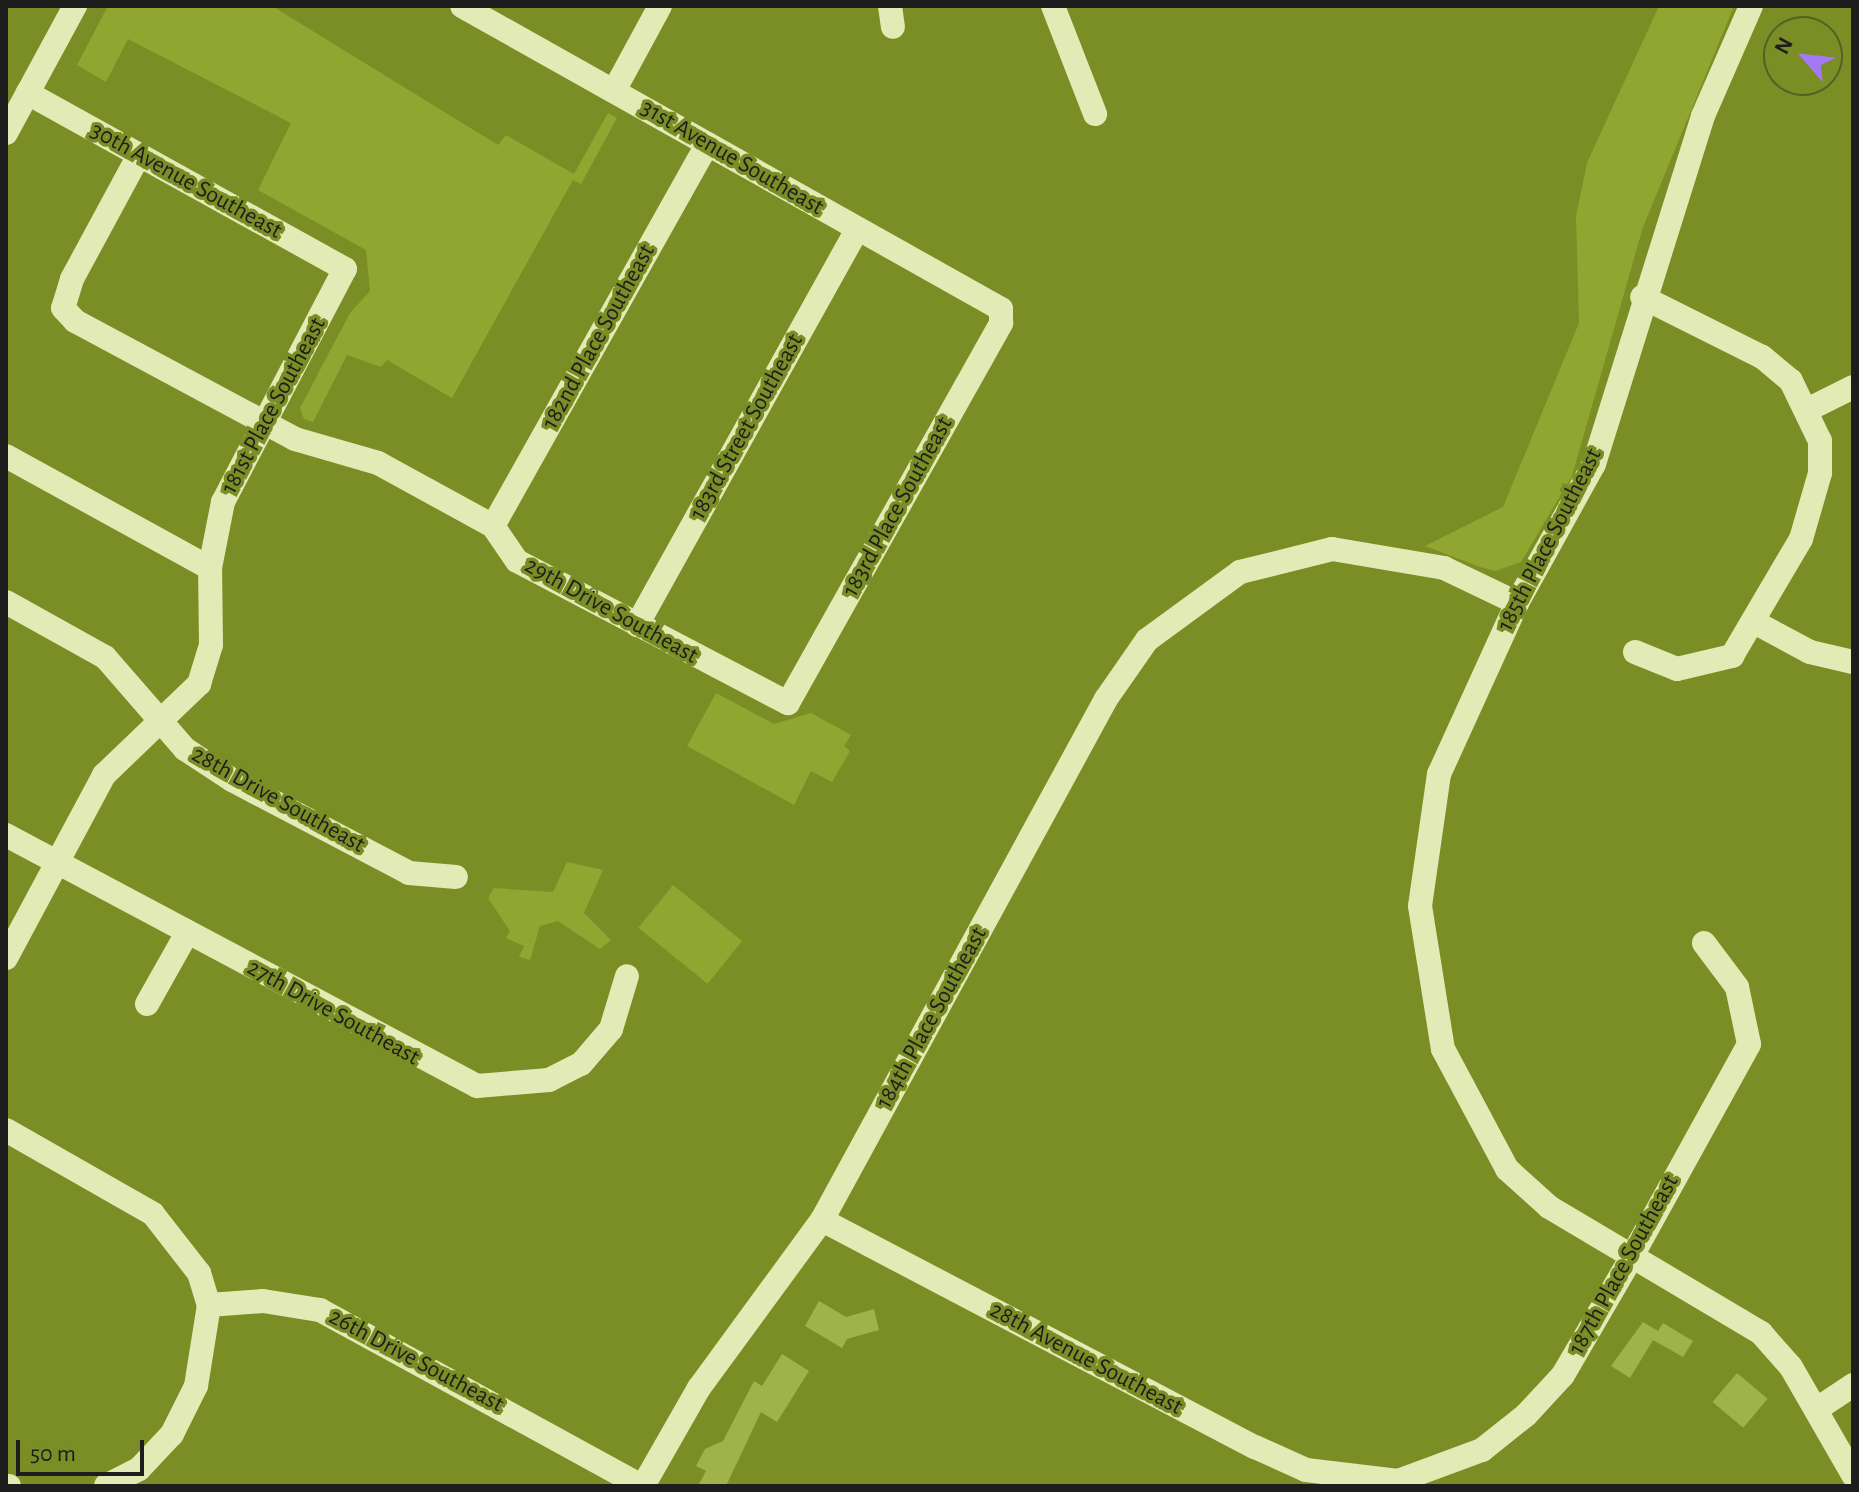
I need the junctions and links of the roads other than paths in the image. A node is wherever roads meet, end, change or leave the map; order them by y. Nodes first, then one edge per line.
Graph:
1 (75, 6) edge
2 (462, 6) edge
3 (660, 6) edge
4 (1053, 6) edge
5 (1751, 6) edge
6 (615, 89) junction
7 (28, 93) junction
8 (1095, 114) dead end
9 (6, 133) edge
10 (706, 147) junction
11 (139, 155) junction
12 (857, 229) junction
13 (345, 269) joint
14 (1642, 297) junction
15 (1001, 309) joint
16 (1853, 387) edge
17 (1807, 410) junction
18 (266, 425) junction
19 (6, 456) edge
20 (493, 526) junction
21 (210, 568) junction
22 (6, 602) edge
23 (1517, 603) junction
24 (1756, 623) junction
25 (637, 625) junction
26 (1635, 652) dead end
27 (1853, 662) edge
28 (788, 703) joint
29 (164, 724) junction
30 (6, 835) edge
31 (58, 862) junction
32 (456, 877) dead end
33 (187, 933) junction
34 (1704, 943) dead end
35 (6, 958) edge
36 (627, 976) dead end
37 (147, 1004) dead end
38 (6, 1130) edge
39 (822, 1220) junction
40 (1631, 1258) junction
41 (209, 1305) junction
42 (1853, 1385) edge
43 (1817, 1409) junction
44 (1853, 1475) edge
45 (1357, 1484) edge
46 (106, 1486) edge
47 (643, 1486) edge

1 - 7 street
2 - 6 street, 31st Avenue Southeast
3 - 6 street
4 - 8 street
5 - 14 street, 185th Place Southeast
6 - 10 street, 31st Avenue Southeast
7 - 9 street
7 - 11 street, 30th Avenue Southeast
10 - 12 street, 31st Avenue Southeast
10 - 20 street, 182nd Place Southeast
11 - 13 street, 30th Avenue Southeast
11 - 18 street, 29th Drive Southeast
12 - 15 street, 31st Avenue Southeast
12 - 25 street, 183rd Street Southeast
13 - 18 street, 181st Place Southeast
14 - 17 street
14 - 23 street, 185th Place Southeast
15 - 28 street, 183rd Place Southeast
16 - 17 street
17 - 24 street
18 - 20 street, 29th Drive Southeast
18 - 21 street, 181st Place Southeast
19 - 21 street
20 - 25 street, 29th Drive Southeast
21 - 29 street, 181st Place Southeast
22 - 29 street, 28th Drive Southeast
23 - 39 street, 184th Place Southeast
23 - 40 street, 185th Place Southeast
24 - 26 street
24 - 27 street
25 - 28 street, 29th Drive Southeast
29 - 31 street, 181st Place Southeast
29 - 32 street, 28th Drive Southeast
30 - 31 street, 27th Drive Southeast
31 - 33 street, 27th Drive Southeast
31 - 35 street, 181st Place Southeast
33 - 36 street, 27th Drive Southeast
33 - 37 street
34 - 40 street, 187th Place Southeast
38 - 41 street
39 - 45 street, 28th Avenue Southeast
39 - 47 street, 184th Place Southeast
40 - 43 street
40 - 45 street, 187th Place Southeast
41 - 46 street
41 - 47 street, 26th Drive Southeast
42 - 43 street
43 - 44 street

